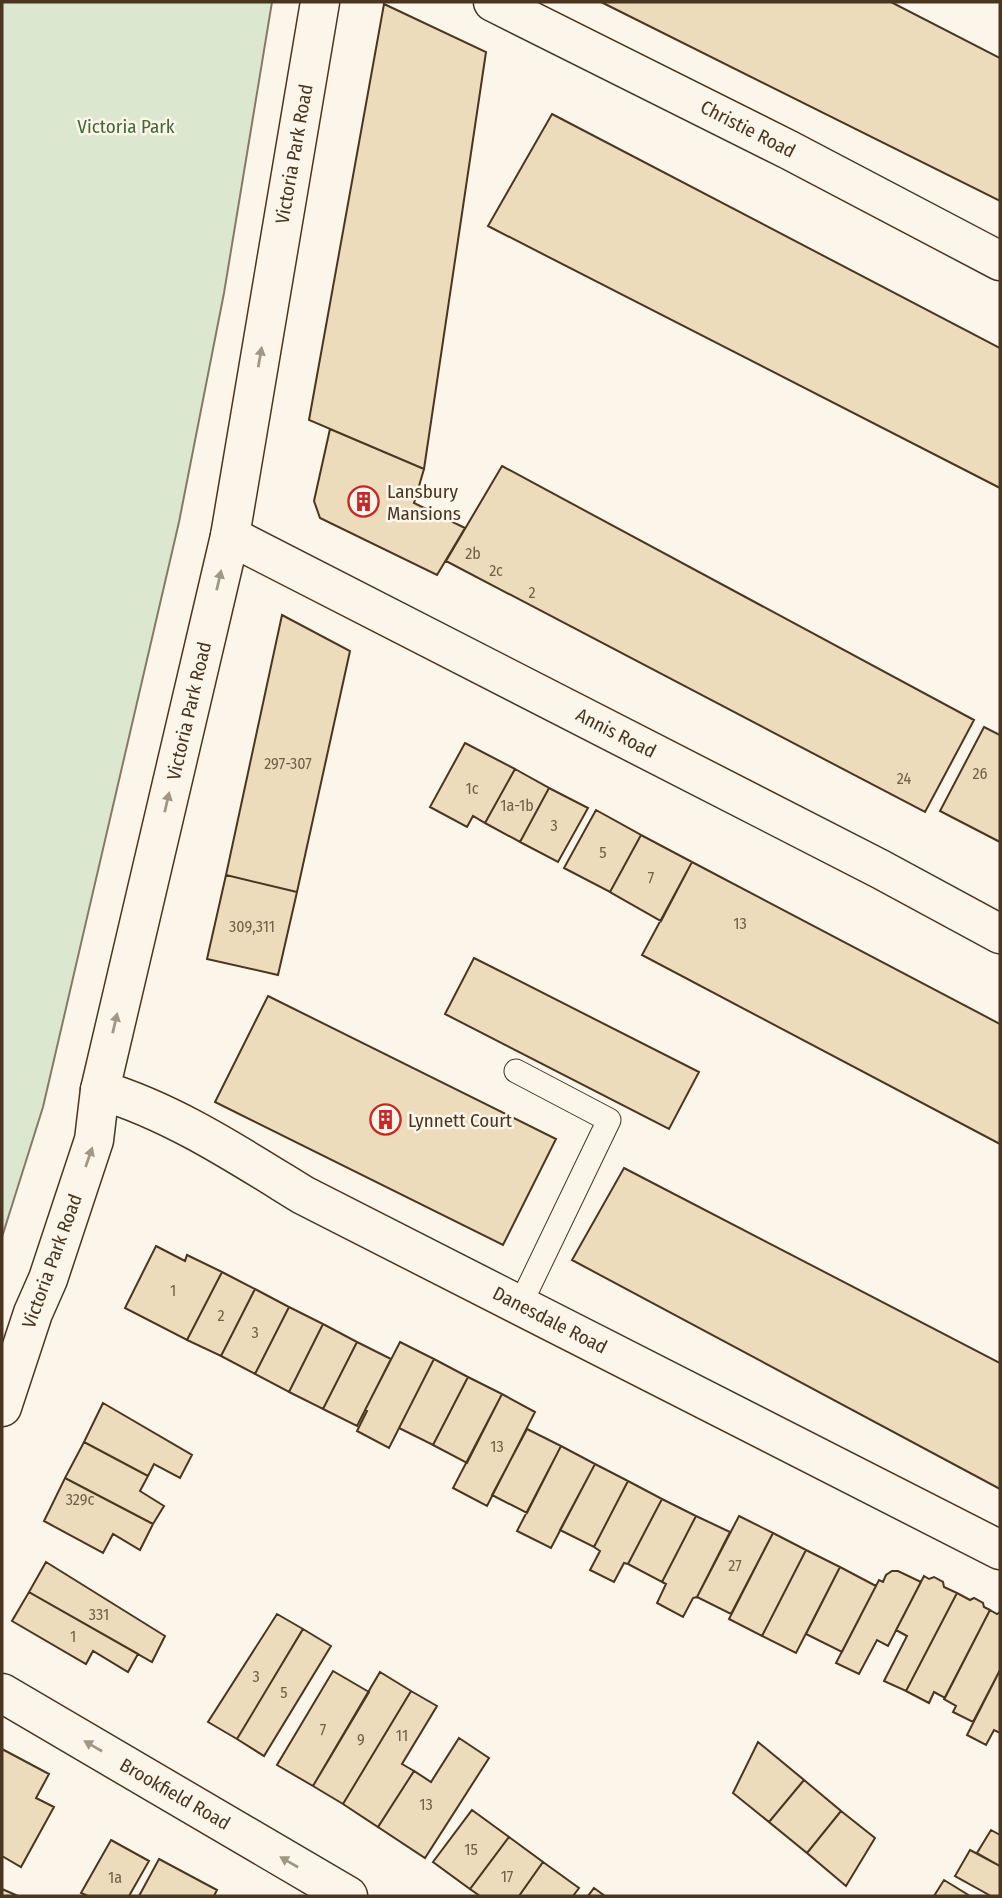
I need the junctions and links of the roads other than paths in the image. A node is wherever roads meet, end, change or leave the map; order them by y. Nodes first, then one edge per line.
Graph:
1 (320, 2) edge
2 (493, 2) edge
3 (1000, 261) edge
4 (230, 536) junction
5 (1000, 934) edge
6 (516, 1071) dead end
7 (100, 1090) junction
8 (520, 1305) junction
9 (2, 1407) edge
10 (1000, 1550) edge
11 (2, 1693) edge
12 (348, 1896) edge

4 -> 1 street, Victoria Park Road
2 - 3 street, Christie Road
4 - 5 street, Annis Road
7 -> 4 street, Victoria Park Road
6 - 8 lane
7 - 8 street, Danesdale Road
9 -> 7 street, Victoria Park Road
8 - 10 street, Danesdale Road
12 -> 11 street, Brookfield Road

